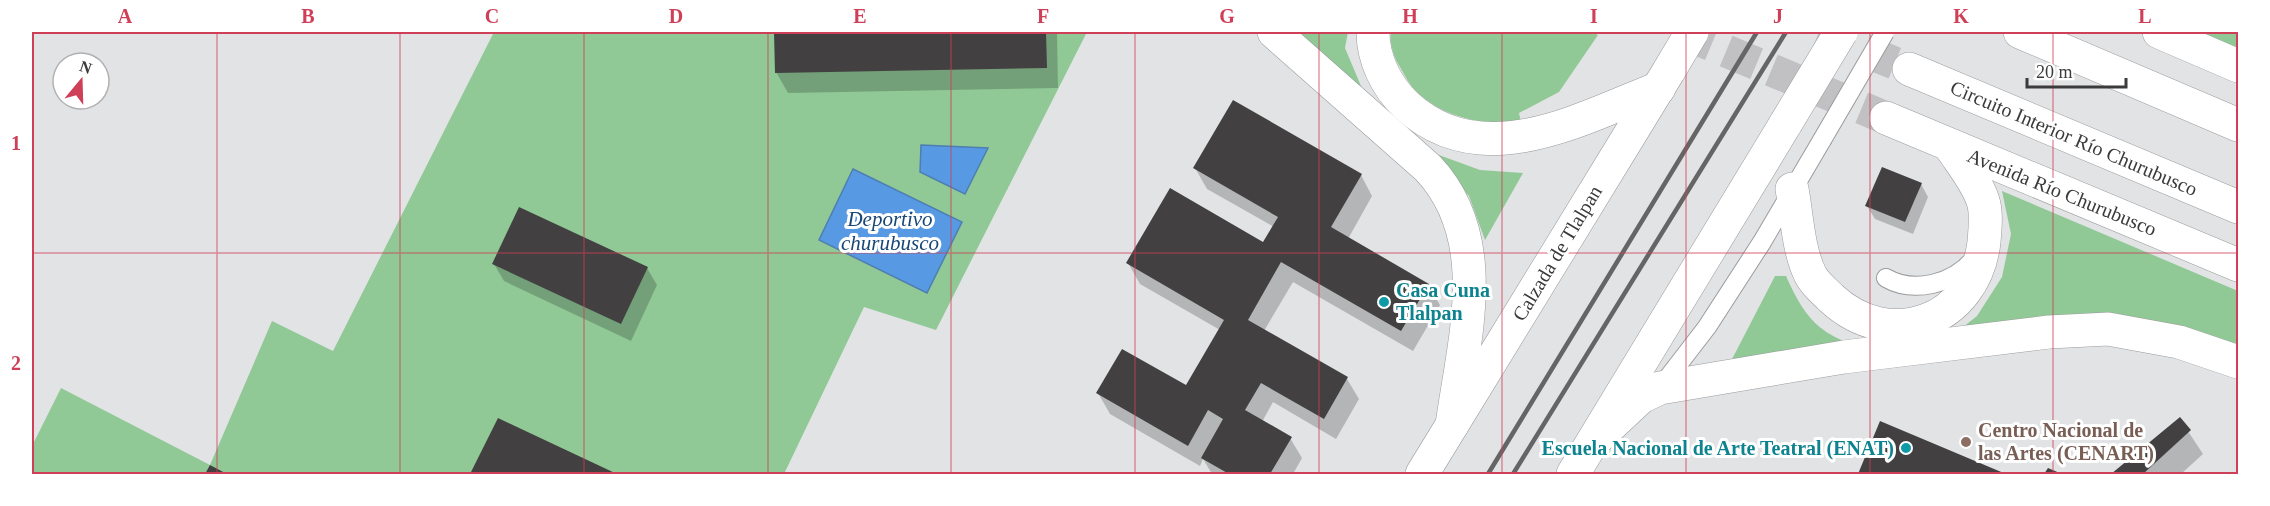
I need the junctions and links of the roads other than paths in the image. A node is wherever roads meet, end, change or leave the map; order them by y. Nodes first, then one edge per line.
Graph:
1 (1274, 32) edge
2 (1373, 32) edge
3 (1692, 32) edge
4 (1841, 32) edge
5 (1885, 32) edge
6 (2020, 32) edge
7 (2159, 32) edge
8 (2238, 66) edge
9 (1909, 69) tunnel mouth
10 (1664, 78) junction
11 (1886, 118) tunnel mouth
12 (2238, 125) edge
13 (1950, 146) junction
14 (1792, 189) junction
15 (2238, 207) edge
16 (1983, 248) junction
17 (2238, 265) edge
18 (1886, 278) dead end
19 (2238, 362) edge
20 (1660, 388) junction
21 (1452, 425) junction
22 (1595, 440) junction
23 (1422, 474) edge
24 (1573, 474) edge

1 - 21 main road
2 - 10 main road
3 - 10 main road, Calzada de Tlalpan, bridge
4 - 22 main road, bridge
5 - 14 lane, bridge
6 - 12 main road
7 - 8 main road
9 - 15 main road, Circuito Interior Río Churubusco
10 - 21 main road, Calzada de Tlalpan
11 - 13 main road, Avenida Río Churubusco
13 - 16 main road
13 - 17 main road, Avenida Río Churubusco
14 - 16 main road
14 - 20 lane
16 - 18 lane
19 - 20 main road
20 - 22 main road
21 - 23 main road, Calzada de Tlalpan
22 - 24 main road

